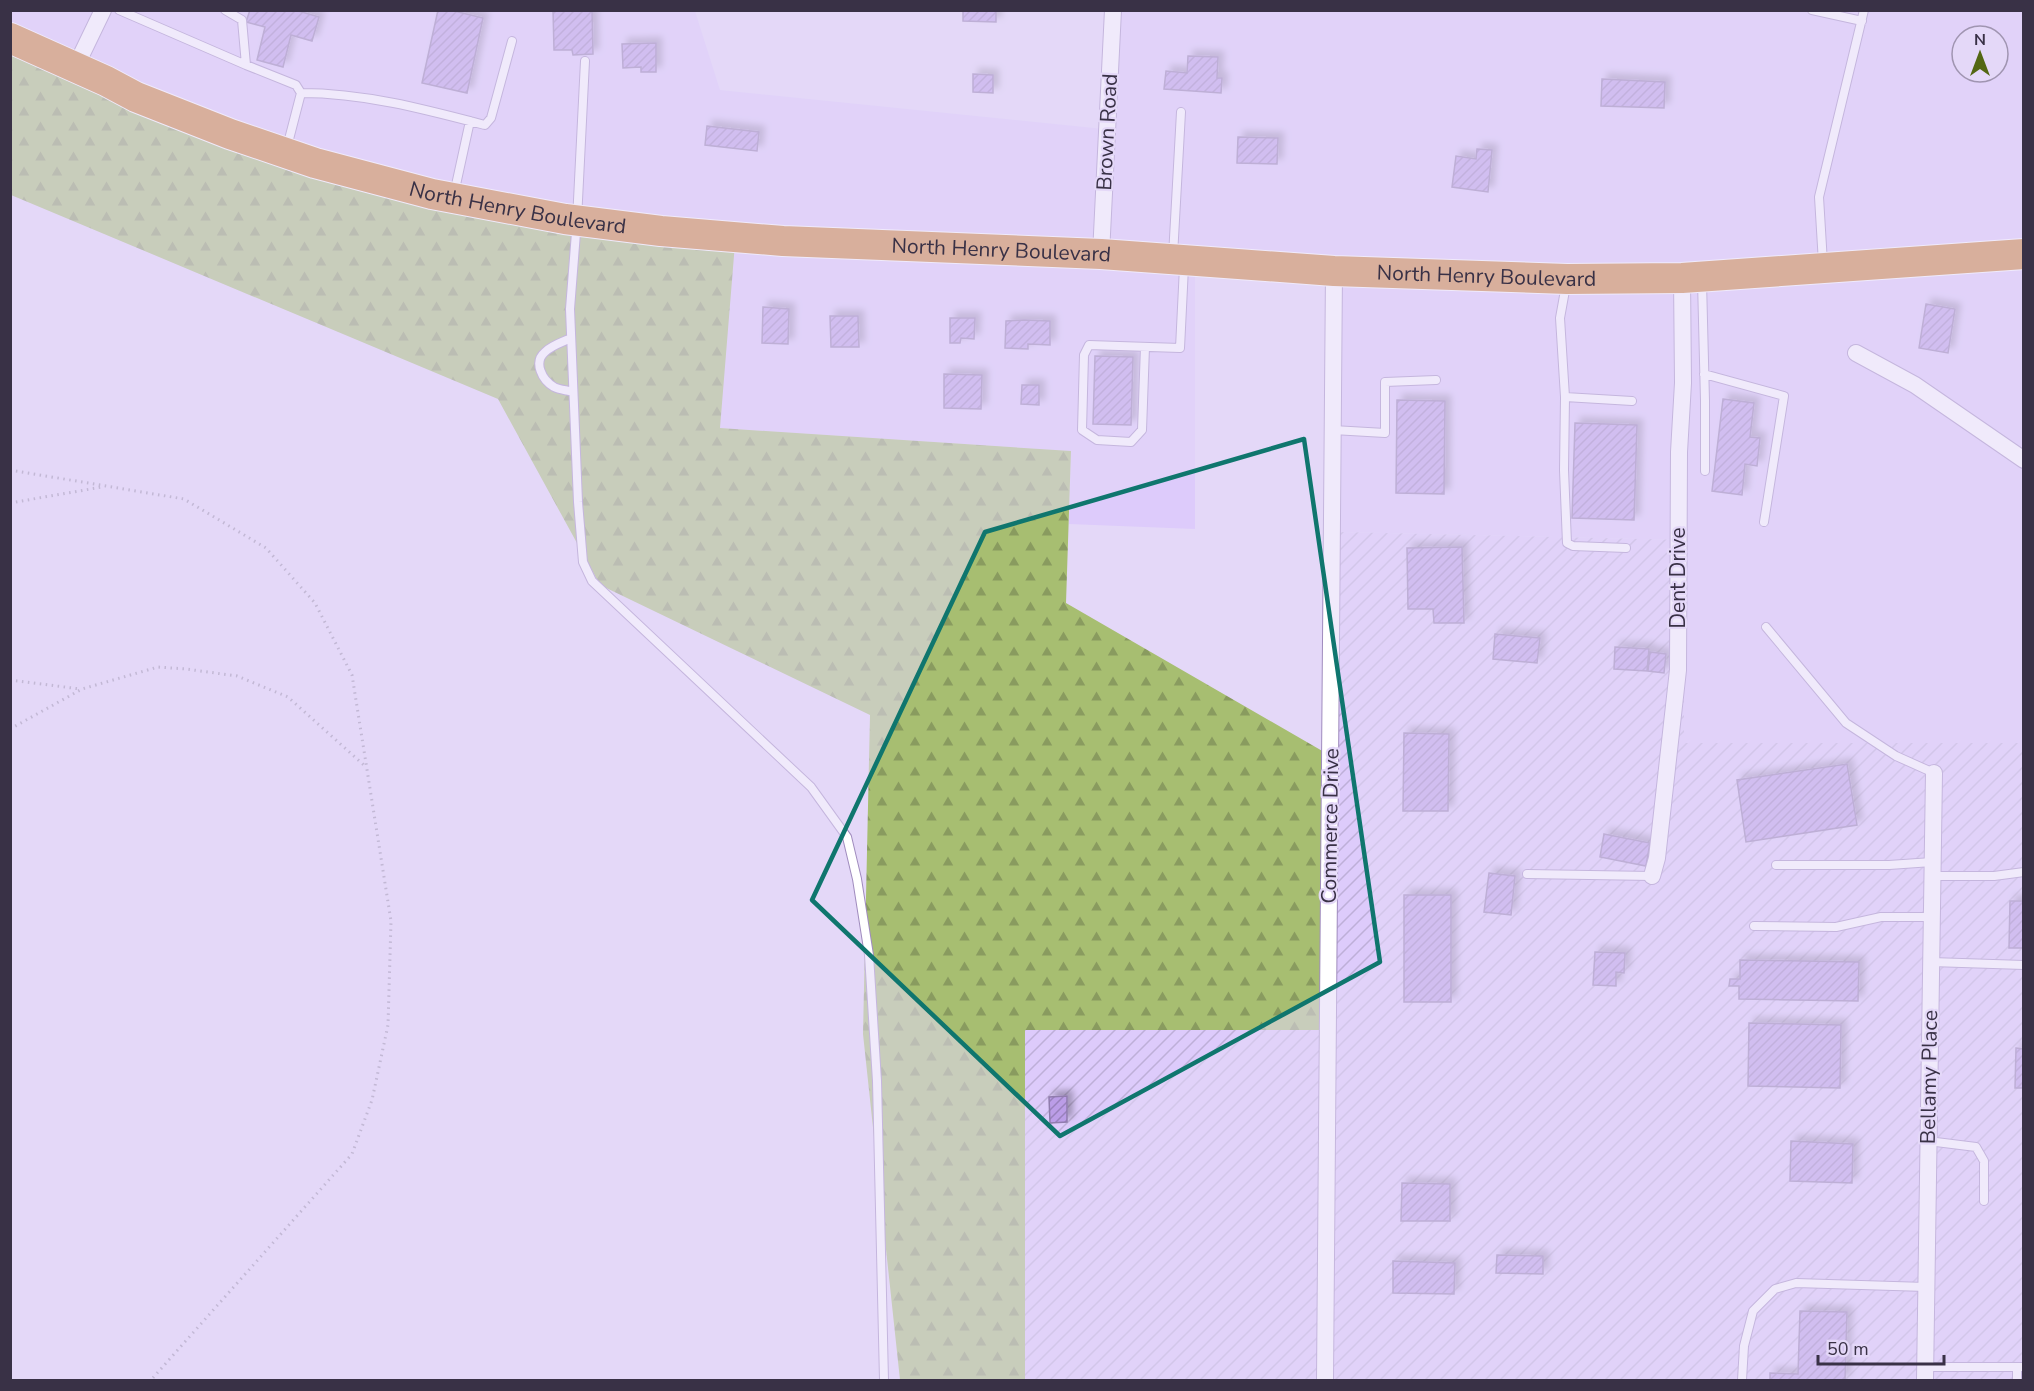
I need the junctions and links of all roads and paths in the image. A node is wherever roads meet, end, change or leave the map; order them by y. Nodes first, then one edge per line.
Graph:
1 (103, 10) edge
2 (119, 10) edge
3 (1113, 10) edge
4 (1812, 10) edge
5 (1864, 10) edge
6 (229, 11) edge
7 (1862, 21) junction
8 (10, 38) edge
9 (512, 41) dead end
10 (585, 61) dead end
11 (246, 65) junction
12 (75, 68) junction
13 (301, 93) junction
14 (1181, 112) dead end
15 (470, 122) junction
16 (286, 153) junction
17 (453, 198) junction
18 (577, 220) junction
19 (1101, 254) junction
20 (2024, 254) edge
21 (1179, 260) junction
22 (1824, 270) junction
23 (1334, 271) junction
24 (1692, 278) junction
25 (1567, 279) junction
26 (571, 338) junction
27 (1145, 346) junction
28 (1856, 353) dead end
29 (1704, 374) junction
30 (1436, 380) dead end
31 (573, 392) junction
32 (1565, 397) junction
33 (1632, 401) dead end
34 (1334, 430) junction
35 (2024, 460) edge
36 (10, 470) edge
37 (1705, 471) dead end
38 (107, 486) junction
39 (10, 502) edge
40 (1764, 522) dead end
41 (1626, 548) dead end
42 (1766, 627) dead end
43 (10, 680) edge
44 (82, 689) junction
45 (10, 729) edge
46 (367, 768) junction
47 (1934, 773) joint
48 (1776, 865) dead end
49 (1932, 869) junction
50 (2024, 872) edge
51 (1527, 874) dead end
52 (1652, 876) joint
53 (1932, 917) junction
54 (1754, 926) dead end
55 (1931, 962) junction
56 (2024, 965) edge
57 (1928, 1141) junction
58 (1984, 1201) dead end
59 (1926, 1287) junction
60 (2020, 1367) edge
61 (1925, 1374) edge
62 (151, 1380) edge
63 (884, 1380) edge
64 (1325, 1380) edge
65 (1742, 1380) edge
66 (2017, 1380) edge

1 - 12 street
2 - 11 lane
3 - 19 street, Brown Road
4 - 7 lane
5 - 7 lane
6 - 11 lane
7 - 22 lane
8 - 12 highway, North Henry Boulevard
9 - 15 lane
10 - 18 lane
11 - 13 lane
12 - 16 highway, North Henry Boulevard
13 - 15 lane
13 - 16 lane
14 - 21 lane
15 - 17 lane
16 - 17 highway, North Henry Boulevard
17 - 18 highway, North Henry Boulevard
18 - 19 highway, North Henry Boulevard
18 - 26 lane
19 - 21 highway, North Henry Boulevard
20 - 22 highway, North Henry Boulevard
21 - 23 highway, North Henry Boulevard
21 - 27 lane
22 - 24 highway, North Henry Boulevard
23 - 25 highway, North Henry Boulevard
23 - 34 street, Commerce Drive
24 - 25 highway, North Henry Boulevard
24 - 29 lane
24 - 52 street, Dent Drive
25 - 32 lane
26 - 31 lane
26 - 31 lane
27 - 27 lane
28 - 35 street
29 - 37 lane
29 - 40 lane
30 - 34 lane
31 - 63 lane
32 - 33 lane
32 - 41 lane
34 - 64 street, Commerce Drive
36 - 38 path
38 - 39 path
38 - 46 path
42 - 47 lane
43 - 44 path
44 - 45 path
44 - 46 path
46 - 62 path
47 - 49 street, Bellamy Place
48 - 49 lane
49 - 50 lane
49 - 53 street, Bellamy Place
51 - 52 lane
53 - 54 lane
53 - 55 street, Bellamy Place
55 - 56 lane
55 - 57 street, Bellamy Place
57 - 58 lane
57 - 59 street, Bellamy Place
59 - 61 street, Bellamy Place
59 - 65 lane
60 - 61 lane
60 - 66 lane

